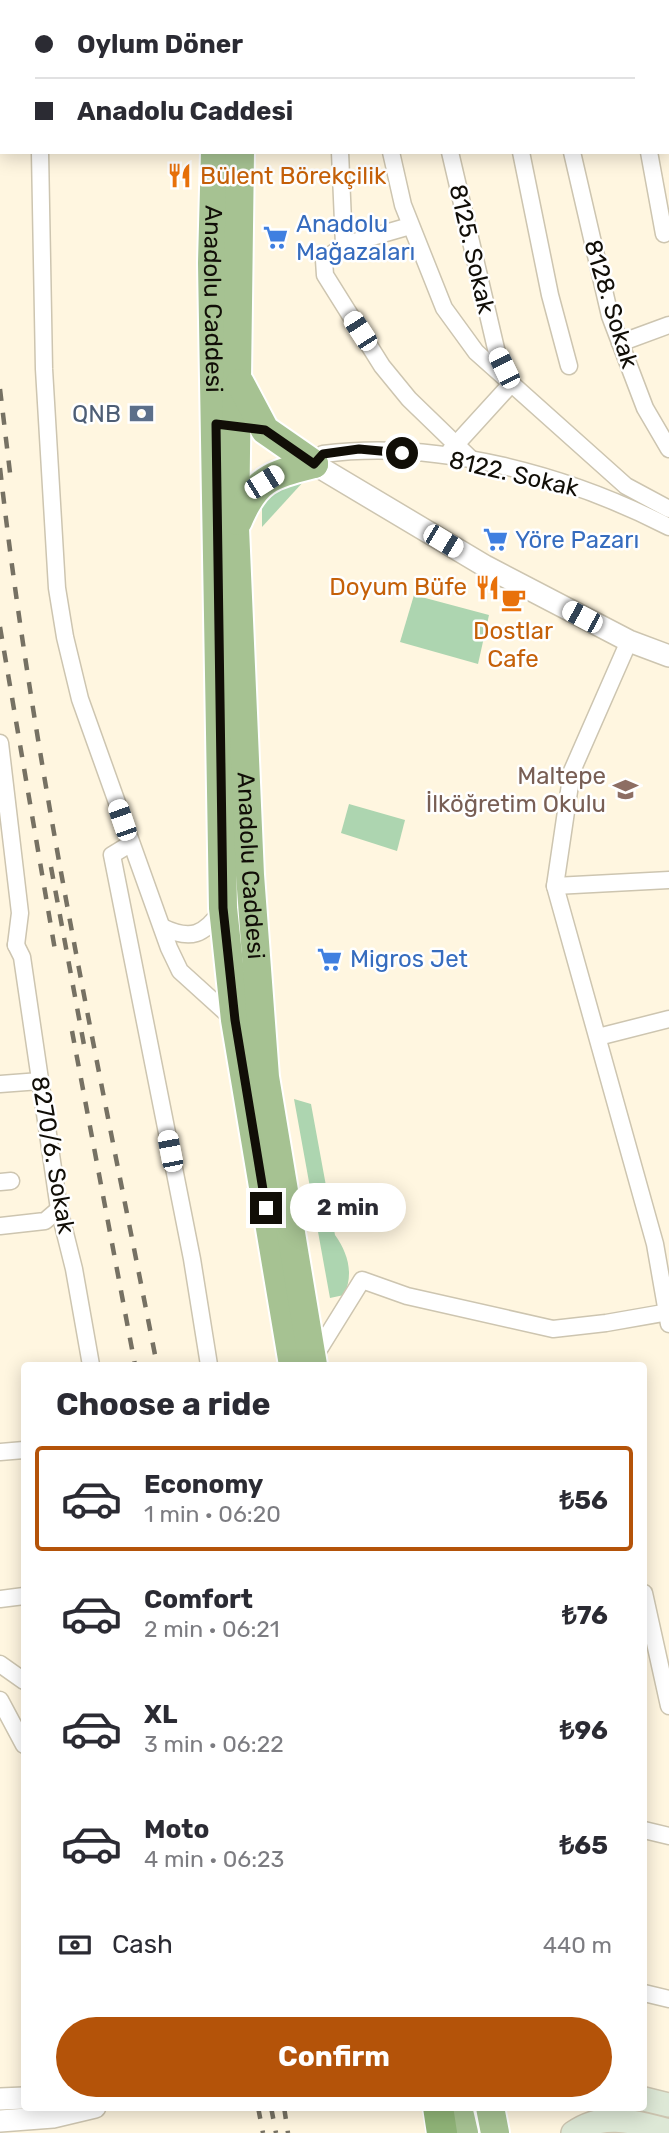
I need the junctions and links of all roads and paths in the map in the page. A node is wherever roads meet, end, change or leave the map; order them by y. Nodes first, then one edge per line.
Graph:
1 (40, 154) edge
2 (215, 154) edge
3 (240, 154) edge
4 (340, 154) edge
5 (392, 154) edge
6 (450, 154) edge
7 (521, 154) edge
8 (572, 154) edge
9 (649, 154) edge
10 (410, 226) junction
11 (664, 234) dead end
12 (344, 245) junction
13 (669, 325) edge
14 (620, 343) junction
15 (569, 366) dead end
16 (512, 383) junction
17 (240, 427) junction
18 (669, 449) edge
19 (450, 451) junction
20 (314, 464) junction
21 (625, 486) junction
22 (590, 491) junction
23 (669, 509) edge
24 (669, 527) edge
25 (235, 528) junction
26 (629, 641) junction
27 (669, 656) edge
28 (0, 743) edge
29 (130, 844) junction
30 (669, 880) edge
31 (555, 886) junction
32 (223, 908) junction
33 (162, 927) junction
34 (8, 945) edge
35 (669, 1019) edge
36 (235, 1020) junction
37 (598, 1037) junction
38 (40, 1081) junction
39 (0, 1084) edge
40 (59, 1209) junction
41 (0, 1226) edge
42 (662, 1243) edge
43 (668, 1316) edge
44 (91, 1362) edge
45 (209, 1362) edge
46 (306, 1362) edge
47 (306, 1362) edge
48 (307, 1362) edge
49 (21, 1450) edge
50 (0, 1452) edge
51 (21, 1596) edge
52 (0, 1599) edge
53 (647, 1609) edge
54 (657, 1662) edge
55 (0, 1664) edge
56 (21, 1679) edge
57 (0, 1700) edge
58 (669, 1706) edge
59 (21, 1739) edge
60 (647, 1831) edge
61 (669, 1836) edge
62 (647, 1994) edge
63 (669, 1999) edge
64 (21, 2098) edge
65 (0, 2099) edge
66 (647, 2100) edge
67 (669, 2105) edge
68 (78, 2111) edge
69 (439, 2111) edge
70 (459, 2111) edge
71 (490, 2111) edge
72 (0, 2121) edge
73 (669, 2131) edge
74 (442, 2133) edge
75 (464, 2133) edge
76 (495, 2133) edge
77 (573, 2133) edge

1 - 29 street
2 - 17 highway, Anadolu Caddesi
3 - 17 highway, Anadolu Caddesi
4 - 12 street
5 - 10 street
6 - 16 street, 8125. Sokak
7 - 15 street
8 - 14 street, 8128. Sokak
9 - 11 street
10 - 12 street
10 - 16 street
12 - 19 street
13 - 14 street
14 - 18 street, 8128. Sokak
16 - 19 street
16 - 21 street
17 - 20 highway
17 - 25 highway, Anadolu Caddesi
17 - 32 highway, Anadolu Caddesi
19 - 20 street, 8122. Sokak
19 - 22 street, 8122. Sokak
20 - 25 highway
20 - 26 street
21 - 22 street
21 - 23 street
22 - 24 street, 8122. Sokak
25 - 46 highway, Anadolu Caddesi
26 - 27 street
26 - 31 street
28 - 34 street
29 - 33 street
29 - 45 street
30 - 31 street
31 - 37 street
32 - 33 street
32 - 36 highway, Anadolu Caddesi
33 - 36 street
34 - 38 street, 8270/6. Sokak
35 - 37 street
36 - 47 highway, Anadolu Caddesi
37 - 42 street
38 - 39 street
38 - 40 street, 8270/6. Sokak
40 - 41 street
40 - 44 street, 8270/6. Sokak
42 - 43 street
43 - 48 street
49 - 50 street
51 - 52 street
53 - 54 street
54 - 58 street
55 - 56 street
57 - 59 street
60 - 61 street
62 - 63 street
64 - 65 street
66 - 67 main road
68 - 72 street
69 - 74 highway
70 - 75 highway
71 - 76 highway
73 - 77 main road

